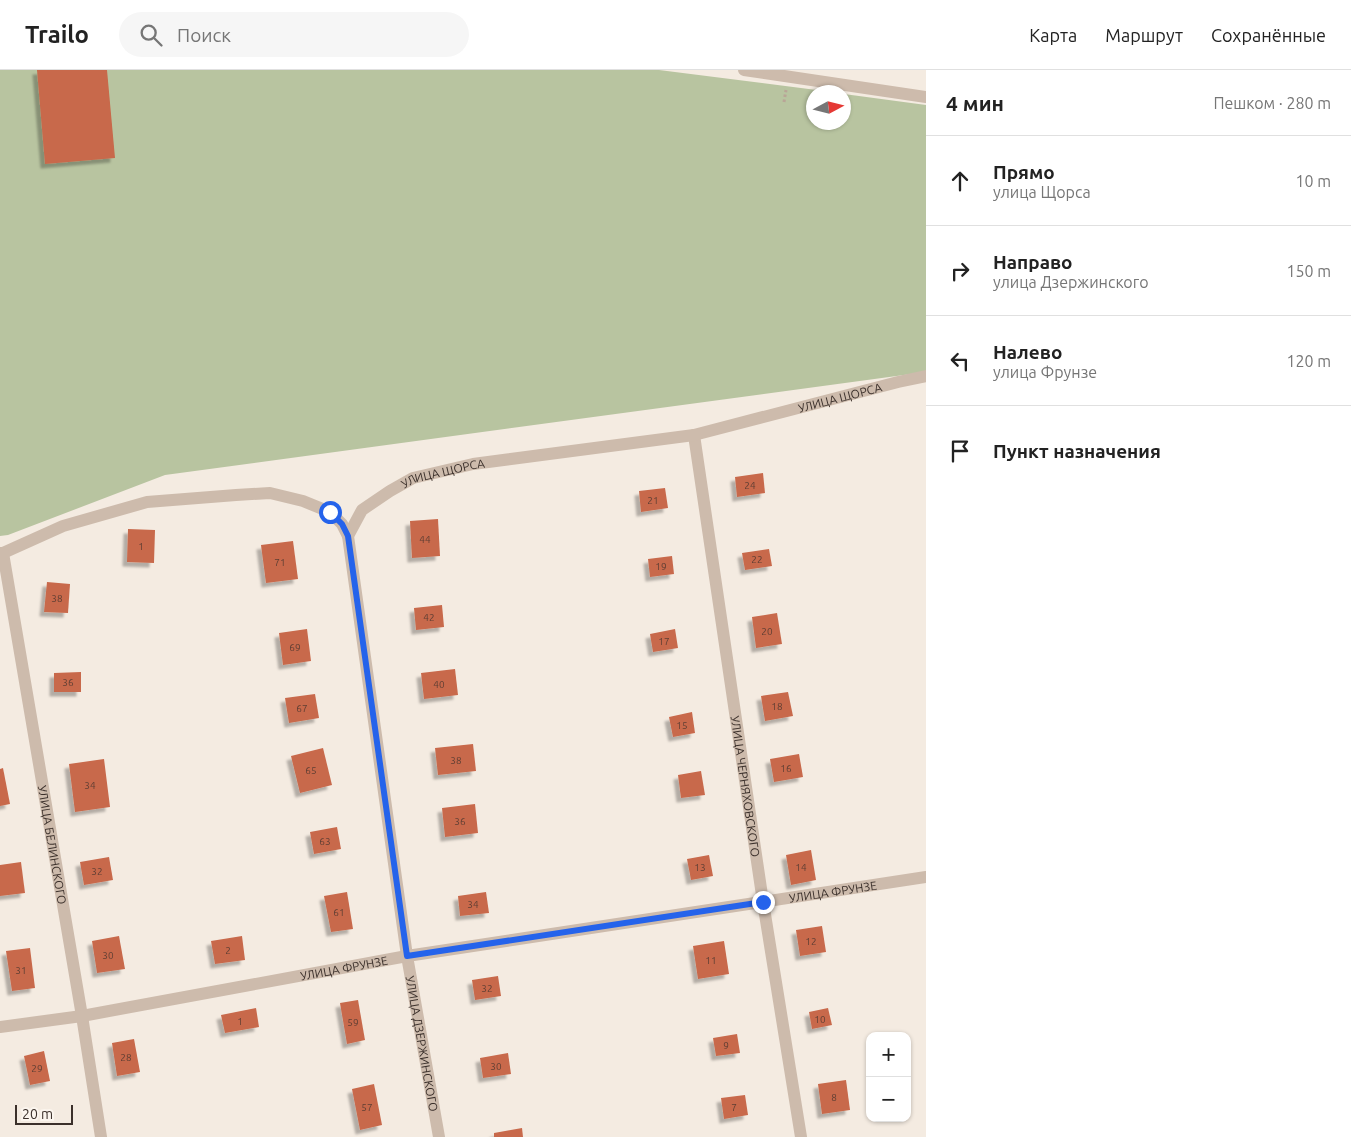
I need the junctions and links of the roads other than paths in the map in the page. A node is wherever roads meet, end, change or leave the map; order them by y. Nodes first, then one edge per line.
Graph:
1 (744, 70) edge
2 (926, 97) edge
3 (926, 376) edge
4 (694, 434) junction
5 (348, 536) junction
6 (2, 553) edge
7 (926, 877) edge
8 (763, 902) junction
9 (407, 956) junction
10 (82, 1016) junction
11 (0, 1027) edge
12 (101, 1137) edge
13 (439, 1137) edge
14 (801, 1137) edge

1 - 2 street
3 - 4 street, УЛИЦА ЩОРСА
4 - 5 street, УЛИЦА ЩОРСА
4 - 8 street, УЛИЦА ЧЕРНЯХОВСКОГО
5 - 6 street
5 - 9 street, УЛИЦА ДЗЕРЖИНСКОГО
6 - 10 street, УЛИЦА БЕЛИНСКОГО
7 - 8 street, УЛИЦА ФРУНЗЕ
8 - 9 street, УЛИЦА ФРУНЗЕ
8 - 14 street, УЛИЦА ЧЕРНЯХОВСКОГО
9 - 10 street, УЛИЦА ФРУНЗЕ
9 - 13 street, УЛИЦА ДЗЕРЖИНСКОГО
10 - 11 street, УЛИЦА ФРУНЗЕ
10 - 12 street, УЛИЦА БЕЛИНСКОГО

